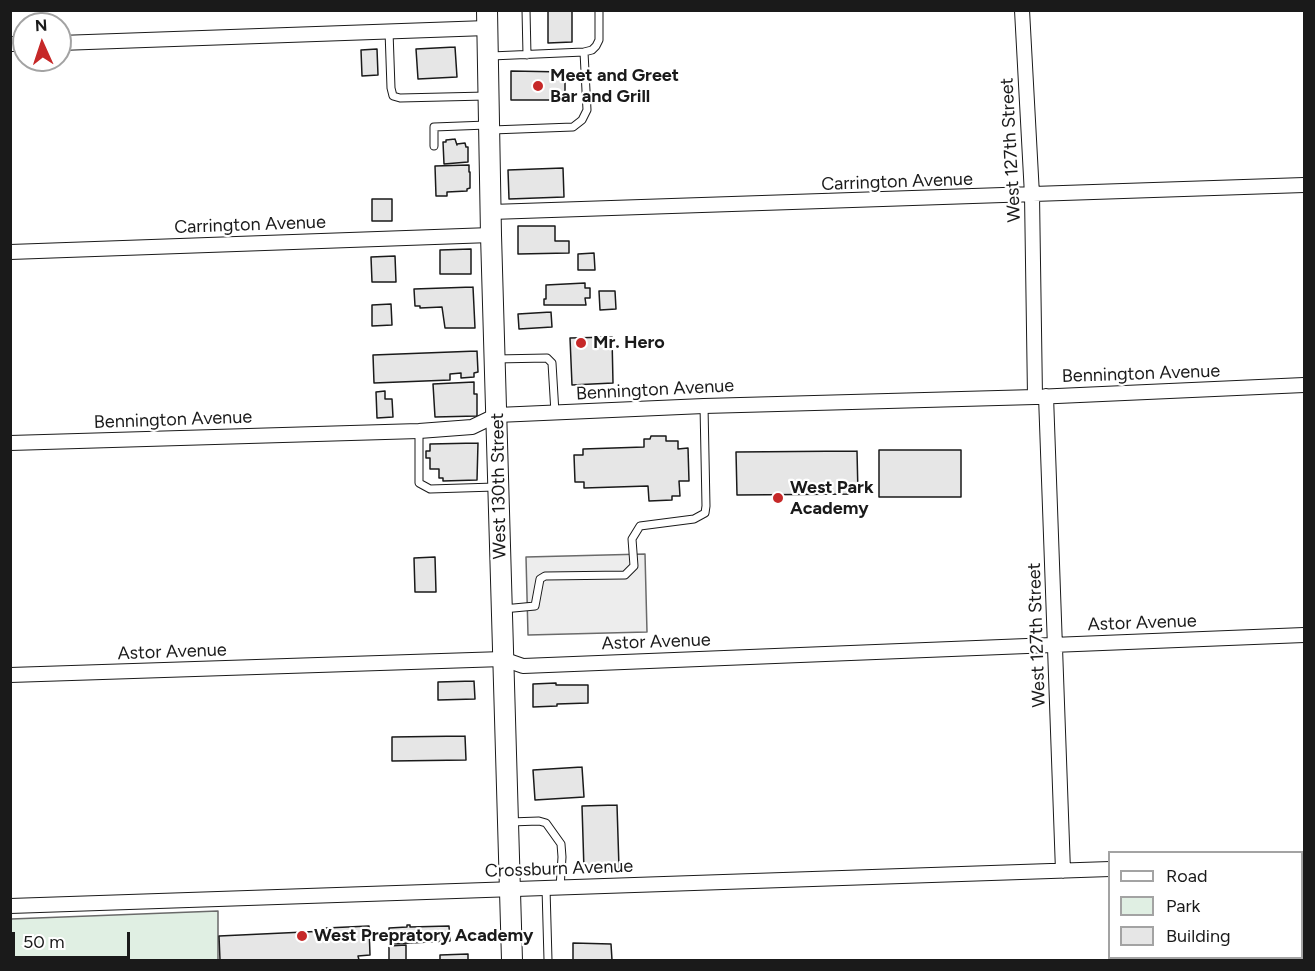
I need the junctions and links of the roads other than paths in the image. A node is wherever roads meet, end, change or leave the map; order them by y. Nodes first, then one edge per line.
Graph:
1 (526, 10) edge
2 (598, 10) edge
3 (1022, 10) edge
4 (487, 19) edge
5 (389, 31) junction
6 (72, 43) edge
7 (584, 52) junction
8 (527, 55) junction
9 (488, 56) junction
10 (489, 96) junction
11 (490, 128) junction
12 (434, 146) dead end
13 (1305, 185) edge
14 (1032, 195) junction
15 (491, 212) junction
16 (491, 235) junction
17 (10, 252) edge
18 (495, 359) junction
19 (1305, 385) edge
20 (1040, 397) junction
21 (704, 406) junction
22 (555, 413) junction
23 (497, 415) junction
24 (418, 431) junction
25 (10, 443) edge
26 (499, 487) junction
27 (502, 609) junction
28 (1305, 634) edge
29 (1055, 645) junction
30 (503, 659) junction
31 (10, 675) edge
32 (508, 822) junction
33 (1108, 869) edge
34 (1064, 871) junction
35 (553, 888) junction
36 (511, 889) junction
37 (10, 906) edge
38 (512, 960) edge
39 (549, 960) edge

1 - 8 lane
2 - 7 lane
3 - 14 street, West 127th Street
4 - 5 street
4 - 9 main road, West 130th Street
5 - 6 street
5 - 10 lane
7 - 8 lane
7 - 11 lane
8 - 9 lane
9 - 10 main road, West 130th Street
10 - 11 main road, West 130th Street
11 - 12 lane
11 - 15 main road, West 130th Street
13 - 14 street, Carrington Avenue
14 - 15 street, Carrington Avenue
14 - 20 street, West 127th Street
15 - 16 main road, West 130th Street
16 - 17 street, Carrington Avenue
16 - 18 main road, West 130th Street
18 - 22 lane
18 - 23 main road, West 130th Street
19 - 20 street, Bennington Avenue
20 - 21 street, Bennington Avenue
20 - 29 street, West 127th Street
21 - 22 street, Bennington Avenue
21 - 27 lane
22 - 23 street, Bennington Avenue
23 - 24 street, Bennington Avenue
23 - 26 main road, West 130th Street
24 - 25 street, Bennington Avenue
24 - 26 lane
26 - 27 main road, West 130th Street
27 - 30 main road, West 130th Street
28 - 29 street, Astor Avenue
29 - 30 street, Astor Avenue
29 - 34 street, West 127th Street
30 - 31 street, Astor Avenue
30 - 32 main road, West 130th Street
32 - 35 lane
32 - 36 main road, West 130th Street
33 - 34 street, Crossburn Avenue
34 - 35 street, Crossburn Avenue
35 - 36 street, Crossburn Avenue
35 - 39 lane
36 - 37 street, Crossburn Avenue
36 - 38 main road, West 130th Street

